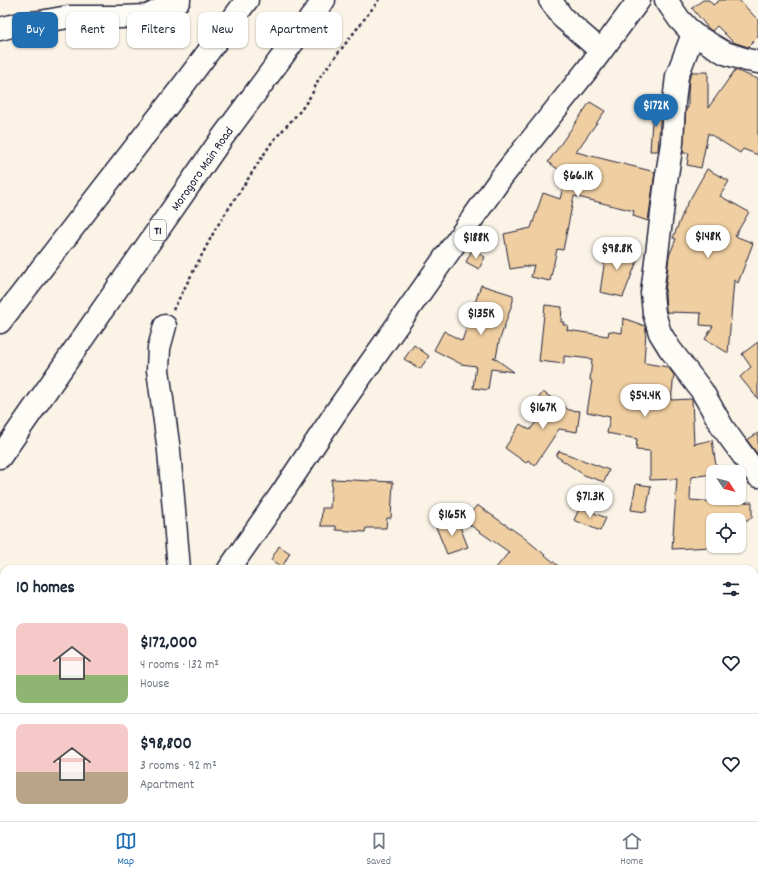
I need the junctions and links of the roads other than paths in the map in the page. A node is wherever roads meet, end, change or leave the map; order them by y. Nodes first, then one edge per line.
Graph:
1 (179, 0) edge
2 (247, 0) edge
3 (550, 0) edge
4 (639, 0) edge
5 (666, 0) edge
6 (324, 2) edge
7 (0, 29) edge
8 (693, 34) junction
9 (601, 51) junction
10 (758, 62) edge
11 (0, 322) edge
12 (165, 326) road end
13 (0, 457) edge
14 (758, 476) edge
15 (179, 565) edge
16 (231, 565) edge

1 - 7 main road
2 - 11 main road
3 - 9 main road
4 - 9 main road
5 - 8 main road
6 - 13 main road, Morogoro Main Road / T1
8 - 10 main road
8 - 14 main road
9 - 16 main road
12 - 15 main road

